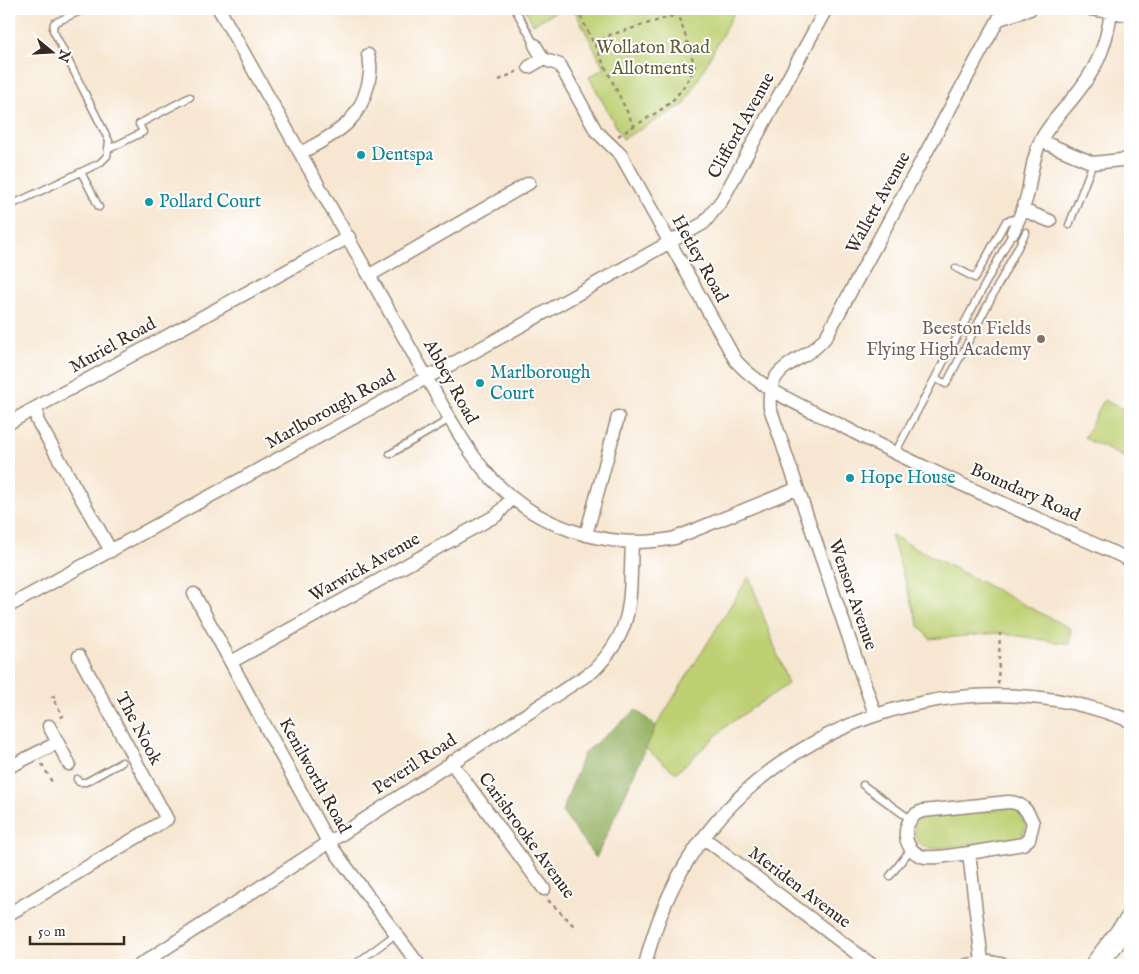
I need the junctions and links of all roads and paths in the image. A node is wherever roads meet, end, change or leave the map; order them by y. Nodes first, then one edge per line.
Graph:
1 (85, 9) edge
2 (220, 9) edge
3 (516, 9) edge
4 (577, 9) edge
5 (677, 9) edge
6 (826, 9) edge
7 (1030, 9) edge
8 (1091, 9) edge
9 (1111, 12) junction
10 (679, 14) junction
11 (1002, 14) edge
12 (1130, 15) edge
13 (535, 45) joint
14 (595, 45) junction
15 (368, 54) dead end
16 (543, 59) junction
17 (529, 67) joint
18 (499, 80) dead end
19 (190, 97) dead end
20 (634, 126) junction
21 (1041, 141) junction
22 (608, 142) junction
23 (109, 149) junction
24 (302, 153) junction
25 (1130, 159) edge
26 (1093, 163) junction
27 (81, 172) junction
28 (529, 183) dead end
29 (9, 206) edge
30 (99, 207) dead end
31 (1021, 214) junction
32 (1050, 221) dead end
33 (1069, 225) dead end
34 (1020, 232) junction
35 (349, 238) junction
36 (670, 244) junction
37 (956, 268) dead end
38 (370, 275) junction
39 (428, 378) junction
40 (935, 378) junction
41 (772, 388) junction
42 (37, 407) junction
43 (618, 417) dead end
44 (450, 419) junction
45 (9, 422) edge
46 (894, 453) junction
47 (390, 454) dead end
48 (796, 489) junction
49 (512, 498) junction
50 (586, 535) junction
51 (632, 543) junction
52 (111, 551) junction
53 (1130, 560) edge
54 (194, 594) dead end
55 (9, 606) edge
56 (1000, 634) dead end
57 (79, 656) dead end
58 (231, 662) junction
59 (997, 695) junction
60 (55, 696) dead end
61 (875, 714) junction
62 (1130, 721) edge
63 (48, 726) joint
64 (57, 743) junction
65 (37, 753) junction
66 (122, 762) dead end
67 (451, 762) junction
68 (70, 766) dead end
69 (9, 767) edge
70 (77, 779) dead end
71 (52, 782) dead end
72 (863, 785) dead end
73 (910, 819) junction
74 (704, 838) junction
75 (328, 842) junction
76 (912, 849) junction
77 (969, 853) junction
78 (890, 876) dead end
79 (544, 889) joint
80 (9, 914) edge
81 (1130, 921) edge
82 (575, 927) dead end
83 (396, 934) junction
84 (982, 962) junction
85 (140, 965) edge
86 (354, 965) edge
87 (419, 965) edge
88 (646, 965) edge
89 (872, 965) edge
90 (967, 965) edge
91 (1005, 965) edge
92 (1096, 965) edge

1 - 23 lane
2 - 24 street, Abbey Road
3 - 13 lane
4 - 14 path
5 - 10 path
6 - 36 street, Clifford Avenue
7 - 11 street, Wallett Avenue
8 - 9 street
9 - 12 street
9 - 21 street
10 - 14 path
10 - 20 path
11 - 41 street, Wallett Avenue
13 - 16 street, Hetley Road
14 - 20 path
15 - 24 street
16 - 17 street
16 - 22 street, Hetley Road
17 - 18 path
19 - 23 lane
20 - 22 path
21 - 26 street
21 - 31 street
22 - 36 street, Hetley Road
23 - 27 lane
24 - 35 street, Abbey Road
25 - 26 street
26 - 33 lane
27 - 29 lane
27 - 30 lane
28 - 38 street
31 - 32 street
31 - 34 street
31 - 37 lane
34 - 40 lane
34 - 40 lane
35 - 38 street, Abbey Road
35 - 42 street, Muriel Road
36 - 39 street, Marlborough Road
36 - 41 street, Hetley Road
38 - 39 street, Abbey Road
39 - 44 street, Abbey Road
39 - 52 street, Marlborough Road
40 - 46 lane
41 - 46 street, Boundary Road
41 - 48 street
42 - 45 street, Muriel Road
42 - 52 street
43 - 50 street
44 - 47 lane
44 - 49 street, Abbey Road
46 - 53 street, Boundary Road
48 - 51 street, Abbey Road
48 - 61 street, Wensor Avenue
49 - 50 street, Abbey Road
49 - 58 street, Warwick Avenue
50 - 51 street, Abbey Road
51 - 67 street, Peveril Road
52 - 55 street, Marlborough Road
54 - 58 street, Kenilworth Road
56 - 59 path
57 - 80 street, The Nook
58 - 75 street, Kenilworth Road
59 - 61 street
59 - 62 street
60 - 63 path
61 - 74 street
63 - 64 street
64 - 65 street
64 - 68 street
65 - 69 street
65 - 71 path
66 - 70 lane
67 - 75 street, Peveril Road
67 - 79 street, Carisbrooke Avenue
72 - 73 lane
73 - 76 street
73 - 77 street
74 - 88 street
74 - 89 street, Meriden Avenue
75 - 83 street, Kenilworth Road
75 - 85 street, Peveril Road
76 - 77 street
76 - 78 lane
77 - 84 street
79 - 82 path, Carisbrooke Avenue
81 - 92 main road
83 - 86 lane
83 - 87 street, Kenilworth Road
84 - 90 street
84 - 91 street

